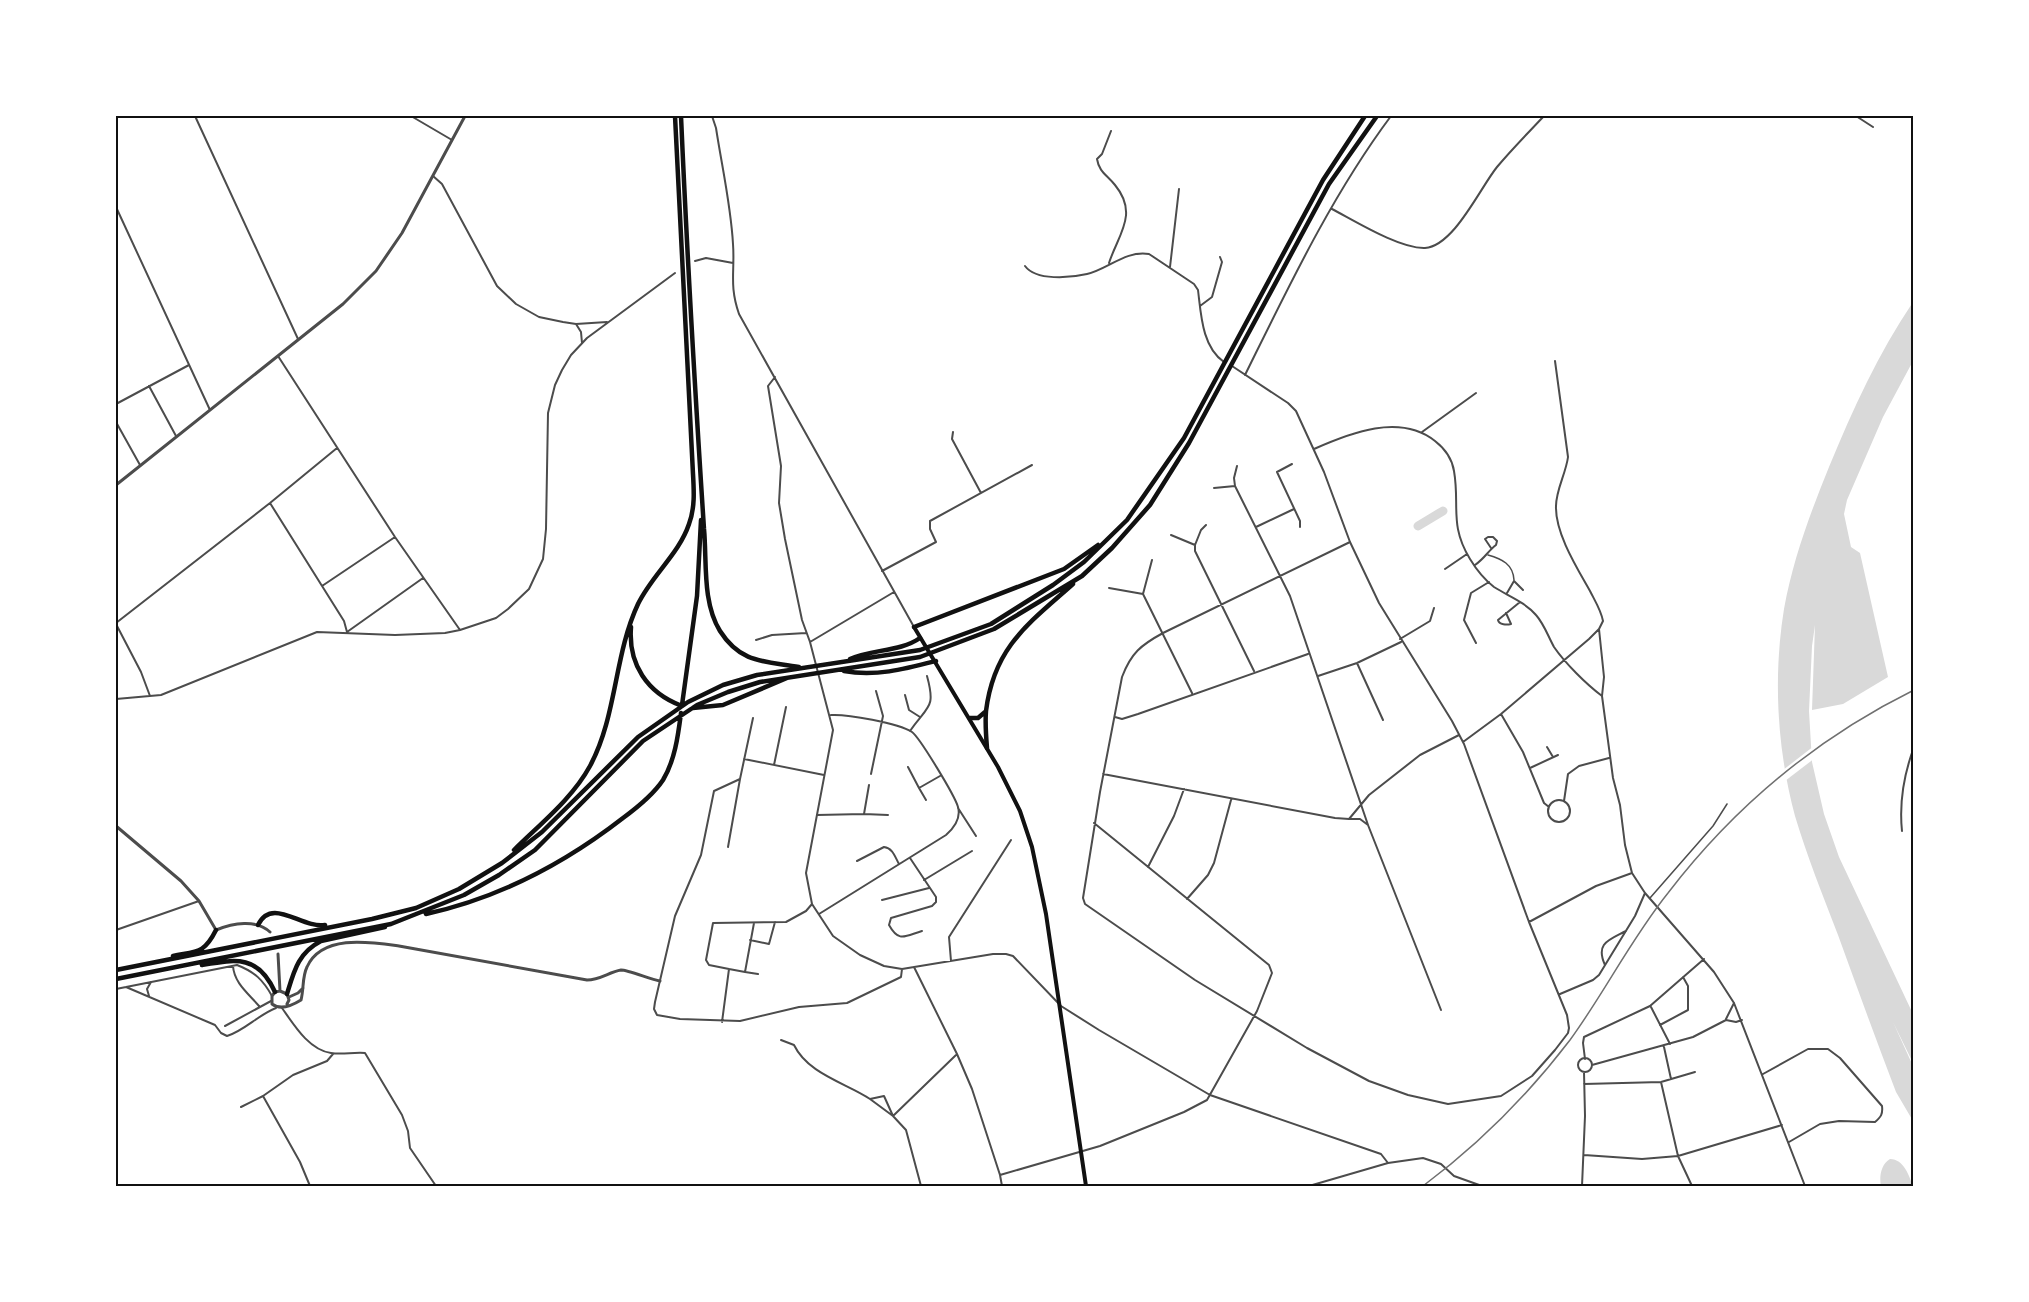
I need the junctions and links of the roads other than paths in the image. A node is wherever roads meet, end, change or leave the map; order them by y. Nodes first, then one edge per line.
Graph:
1 (195, 116) edge
2 (411, 116) edge
3 (465, 116) edge
4 (675, 116) edge
5 (681, 116) edge
6 (712, 116) edge
7 (1365, 116) edge
8 (1377, 116) edge
9 (1390, 116) edge
10 (1544, 116) edge
11 (1856, 116) edge
12 (1873, 127) dead end
13 (1111, 131) dead end
14 (452, 140) junction
15 (433, 176) junction
16 (1179, 189) dead end
17 (116, 207) edge
18 (1332, 209) junction
19 (1220, 257) dead end
20 (695, 261) dead end
21 (733, 263) junction
22 (1109, 263) junction
23 (1025, 266) dead end
24 (1170, 267) junction
25 (675, 273) dead end
26 (1200, 306) junction
27 (607, 322) junction
28 (576, 324) junction
29 (298, 340) junction
30 (582, 343) junction
31 (278, 356) junction
32 (1555, 361) dead end
33 (189, 365) junction
34 (1245, 375) junction
35 (776, 377) junction
36 (150, 386) junction
37 (1476, 393) dead end
38 (116, 404) edge
39 (210, 410) junction
40 (116, 422) edge
41 (953, 432) dead end
42 (1422, 432) junction
43 (176, 436) junction
44 (339, 448) junction
45 (1314, 449) junction
46 (1292, 464) dead end
47 (140, 465) junction
48 (1032, 465) dead end
49 (1238, 465) dead end
50 (116, 485) edge
51 (1235, 486) junction
52 (1214, 488) dead end
53 (981, 493) junction
54 (702, 501) junction
55 (270, 503) junction
56 (1294, 509) junction
57 (1206, 525) dead end
58 (1300, 527) dead end
59 (1256, 528) junction
60 (1113, 534) junction
61 (1171, 535) dead end
62 (395, 537) junction
63 (1350, 542) junction
64 (1195, 545) junction
65 (1491, 548) dead end
66 (1467, 554) junction
67 (1488, 555) junction
68 (1152, 560) dead end
69 (1474, 565) junction
70 (1445, 569) dead end
71 (882, 571) junction
72 (1082, 576) junction
73 (1279, 576) junction
74 (423, 578) junction
75 (1514, 581) junction
76 (1489, 582) junction
77 (322, 586) junction
78 (1109, 588) dead end
79 (1523, 590) dead end
80 (894, 592) junction
81 (1143, 594) junction
82 (1506, 594) junction
83 (1520, 602) junction
84 (1221, 604) junction
85 (1434, 608) dead end
86 (1506, 613) junction
87 (632, 618) junction
88 (116, 623) edge
89 (914, 627) junction
90 (1599, 629) junction
91 (460, 630) junction
92 (348, 632) junction
93 (806, 633) junction
94 (1163, 633) junction
95 (756, 640) dead end
96 (922, 640) junction
97 (1400, 640) junction
98 (810, 642) junction
99 (1476, 643) dead end
100 (1309, 654) junction
101 (1565, 659) junction
102 (934, 660) junction
103 (844, 662) junction
104 (1357, 663) junction
105 (804, 668) junction
106 (838, 670) junction
107 (1254, 671) junction
108 (791, 676) junction
109 (927, 676) dead end
110 (1318, 676) junction
111 (876, 691) dead end
112 (1193, 694) junction
113 (905, 695) dead end
114 (150, 696) junction
115 (1602, 696) junction
116 (116, 699) edge
117 (786, 706) dead end
118 (987, 707) junction
119 (1501, 714) junction
120 (830, 715) junction
121 (920, 717) junction
122 (1115, 717) junction
123 (753, 718) dead end
124 (970, 718) junction
125 (1383, 720) dead end
126 (881, 723) junction
127 (910, 731) junction
128 (1459, 735) junction
129 (1463, 742) junction
130 (1547, 747) dead end
131 (1914, 747) edge
132 (987, 748) junction
133 (1558, 755) dead end
134 (1553, 757) junction
135 (1610, 758) junction
136 (744, 759) junction
137 (774, 765) junction
138 (908, 767) dead end
139 (1529, 768) junction
140 (871, 774) dead end
141 (1103, 774) junction
142 (825, 775) junction
143 (940, 776) junction
144 (740, 779) junction
145 (869, 785) dead end
146 (919, 788) junction
147 (1184, 789) junction
148 (1231, 798) junction
149 (926, 800) dead end
150 (1564, 801) junction
151 (1361, 803) junction
152 (1727, 804) dead end
153 (1549, 807) junction
154 (958, 808) junction
155 (864, 814) junction
156 (817, 815) junction
157 (888, 815) dead end
158 (1349, 819) junction
159 (1094, 823) junction
160 (1368, 825) junction
161 (116, 826) edge
162 (1902, 831) dead end
163 (976, 836) dead end
164 (1011, 840) dead end
165 (728, 847) dead end
166 (972, 851) dead end
167 (910, 858) junction
168 (857, 861) dead end
169 (502, 863) junction
170 (899, 864) junction
171 (1149, 867) junction
172 (1632, 873) junction
173 (924, 880) junction
174 (929, 888) junction
175 (1645, 893) junction
176 (1187, 899) junction
177 (1650, 899) junction
178 (199, 900) junction
179 (882, 900) dead end
180 (812, 904) junction
181 (819, 914) junction
182 (415, 916) junction
183 (372, 919) junction
184 (775, 922) junction
185 (1529, 922) junction
186 (754, 923) junction
187 (392, 924) junction
188 (258, 925) junction
189 (116, 930) edge
190 (216, 930) junction
191 (270, 932) dead end
192 (922, 932) dead end
193 (1626, 932) junction
194 (750, 940) junction
195 (769, 944) junction
196 (769, 948) dead end
197 (278, 954) dead end
198 (1704, 959) junction
199 (951, 961) junction
200 (154, 962) junction
201 (181, 966) junction
202 (233, 966) junction
203 (1605, 966) junction
204 (914, 967) junction
205 (729, 969) junction
206 (902, 969) junction
207 (116, 970) edge
208 (745, 972) junction
209 (758, 974) dead end
210 (1683, 977) junction
211 (116, 979) edge
212 (660, 981) junction
213 (151, 982) junction
214 (304, 986) junction
215 (126, 987) junction
216 (116, 989) edge
217 (275, 993) junction
218 (1559, 995) junction
219 (288, 996) junction
220 (151, 998) junction
221 (271, 1001) junction
222 (1734, 1003) junction
223 (287, 1005) junction
224 (259, 1006) junction
225 (1061, 1006) junction
226 (1650, 1006) junction
227 (277, 1007) junction
228 (282, 1008) junction
229 (1441, 1010) dead end
230 (1254, 1015) junction
231 (1726, 1020) junction
232 (1742, 1020) junction
233 (722, 1022) junction
234 (1660, 1025) junction
235 (225, 1026) dead end
236 (782, 1041) dead end
237 (1670, 1044) junction
238 (1664, 1047) junction
239 (333, 1054) junction
240 (957, 1054) junction
241 (1585, 1059) junction
242 (1592, 1065) junction
243 (1584, 1072) junction
244 (1695, 1072) dead end
245 (1763, 1074) junction
246 (1671, 1080) junction
247 (1661, 1082) junction
248 (1584, 1084) junction
249 (1210, 1095) junction
250 (263, 1096) junction
251 (870, 1099) junction
252 (241, 1107) dead end
253 (893, 1116) junction
254 (1782, 1125) junction
255 (1789, 1142) junction
256 (1081, 1152) junction
257 (1584, 1155) junction
258 (1678, 1156) junction
259 (1388, 1163) junction
260 (1000, 1175) junction
261 (310, 1186) edge
262 (436, 1186) edge
263 (921, 1186) edge
264 (996, 1186) edge
265 (1002, 1186) edge
266 (1086, 1186) edge
267 (1309, 1186) edge
268 (1482, 1186) edge
269 (1581, 1186) edge
270 (1692, 1186) edge
271 (1805, 1186) edge

1 - 29 street
2 - 14 street
3 - 14 street
4 - 87 highway
5 - 54 highway
6 - 21 street
7 - 60 highway
8 - 72 highway
9 - 18 street
10 - 18 street
11 - 12 street
13 - 22 street
14 - 15 street
15 - 28 street
15 - 29 street
16 - 24 street
17 - 33 street
18 - 34 street
19 - 26 street
20 - 21 street
21 - 35 street
22 - 23 street
22 - 24 street
24 - 26 street
25 - 27 street
26 - 34 street
27 - 28 street
27 - 30 street
28 - 30 street
29 - 31 street
30 - 91 street
31 - 39 street
31 - 44 street
32 - 90 street
33 - 36 street
33 - 39 street
34 - 45 street
35 - 71 street
35 - 93 street
36 - 38 street
36 - 43 street
37 - 42 street
39 - 43 street
40 - 47 street
41 - 53 street
42 - 45 street
42 - 66 street
43 - 47 street
44 - 55 street
44 - 62 street
45 - 63 street
46 - 56 street
47 - 50 street
48 - 53 street
49 - 51 street
51 - 52 street
51 - 59 street
53 - 71 street
54 - 105 highway
54 - 182 highway
55 - 77 street
55 - 88 street
56 - 58 street
56 - 59 street
57 - 64 street
59 - 73 street
60 - 89 highway
60 - 103 highway
61 - 64 street
62 - 74 street
62 - 77 street
63 - 73 street
63 - 97 street
64 - 84 street
65 - 67 street
66 - 69 street
66 - 70 street
67 - 69 street
67 - 75 street
68 - 81 street
69 - 76 street
71 - 80 street
72 - 106 highway
72 - 118 highway
73 - 84 street
73 - 100 street
74 - 91 street
74 - 92 street
75 - 79 street
75 - 82 street
76 - 82 street
76 - 99 street
77 - 92 street
78 - 81 street
80 - 89 street
80 - 98 street
81 - 94 street
82 - 83 street
83 - 86 street
83 - 101 street
84 - 94 street
84 - 107 street
85 - 97 street
86 - 86 street
87 - 108 highway
87 - 169 highway
88 - 114 street
89 - 96 main road
90 - 101 street
90 - 115 street
91 - 92 street
92 - 114 street
93 - 95 street
93 - 98 street
94 - 112 street
94 - 122 street
96 - 102 main road
96 - 103 highway
97 - 104 street
97 - 128 street
98 - 120 street
100 - 107 street
100 - 110 street
101 - 115 street
101 - 119 street
102 - 106 highway
102 - 124 main road
103 - 105 highway
104 - 110 street
104 - 125 street
105 - 169 highway
106 - 108 highway
107 - 112 street
108 - 182 highway
109 - 121 street
110 - 151 street
111 - 126 street
112 - 122 street
113 - 121 street
114 - 116 street
115 - 135 street
117 - 137 street
118 - 124 highway
118 - 132 highway
119 - 129 street
119 - 139 street
120 - 126 street
120 - 142 street
121 - 127 street
122 - 141 street
123 - 136 street
124 - 132 main road
126 - 127 street
126 - 140 street
127 - 143 street
128 - 129 street
128 - 151 street
129 - 185 street
130 - 134 street
131 - 162 street
132 - 225 main road
133 - 134 street
134 - 139 street
135 - 150 street
135 - 172 street
136 - 137 street
136 - 144 street
137 - 142 street
138 - 146 street
139 - 153 street
141 - 147 street
141 - 159 street
142 - 156 street
143 - 146 street
143 - 154 street
144 - 165 street
144 - 212 street
145 - 155 street
146 - 149 street
147 - 148 street
147 - 171 street
148 - 158 street
148 - 176 street
150 - 153 street
150 - 153 street
151 - 158 street
151 - 160 street
152 - 177 street
154 - 163 street
154 - 167 street
155 - 156 street
155 - 157 street
156 - 180 street
158 - 160 street
159 - 171 street
159 - 230 street
160 - 229 street
161 - 178 street
164 - 199 street
166 - 173 street
167 - 170 street
167 - 173 street
168 - 170 street
169 - 183 highway
170 - 181 street
171 - 176 street
172 - 175 street
172 - 185 street
173 - 174 street
174 - 179 street
174 - 192 street
175 - 177 street
175 - 193 street
176 - 230 street
177 - 198 street
178 - 189 street
178 - 190 street
180 - 181 street
180 - 184 street
181 - 206 street
182 - 187 highway
183 - 188 highway
183 - 200 highway
184 - 186 street
184 - 195 street
185 - 218 street
186 - 194 street
186 - 205 street
187 - 201 highway
187 - 219 highway
188 - 190 street
188 - 191 street
190 - 200 highway
193 - 203 street
193 - 203 street
194 - 195 street
194 - 208 street
195 - 196 street
197 - 217 street
198 - 210 street
198 - 222 street
199 - 204 street
199 - 225 street
200 - 207 highway
201 - 211 highway
201 - 217 highway
202 - 213 street
202 - 217 street
202 - 224 street
203 - 218 street
204 - 206 street
204 - 240 street
205 - 208 street
205 - 233 street
206 - 233 street
208 - 209 street
210 - 226 street
210 - 234 street
212 - 214 street
212 - 233 street
213 - 215 street
213 - 220 street
214 - 219 street
214 - 223 street
215 - 216 street
215 - 220 street
217 - 219 street
217 - 221 street
218 - 230 street
219 - 223 street
220 - 227 street
221 - 224 street
221 - 227 street
222 - 231 street
222 - 232 street
223 - 228 street
224 - 235 street
225 - 249 street
225 - 256 main road
226 - 234 street
226 - 241 street
227 - 228 street
228 - 239 street
230 - 249 street
231 - 232 street
231 - 237 street
232 - 245 street
234 - 237 street
236 - 251 street
237 - 238 street
238 - 242 street
238 - 246 street
239 - 250 street
239 - 262 street
240 - 253 street
240 - 260 street
241 - 242 street
241 - 243 street
242 - 243 street
243 - 248 street
244 - 246 street
245 - 254 street
245 - 255 street
246 - 247 street
247 - 248 street
247 - 258 street
248 - 257 street
249 - 256 street
249 - 259 street
250 - 252 street
250 - 261 street
251 - 253 street
251 - 253 street
253 - 263 street
254 - 255 street
254 - 258 street
255 - 271 street
256 - 260 street
256 - 266 main road
257 - 258 street
257 - 269 street
258 - 270 street
259 - 267 street
259 - 268 street
260 - 265 street
264 - 265 street

